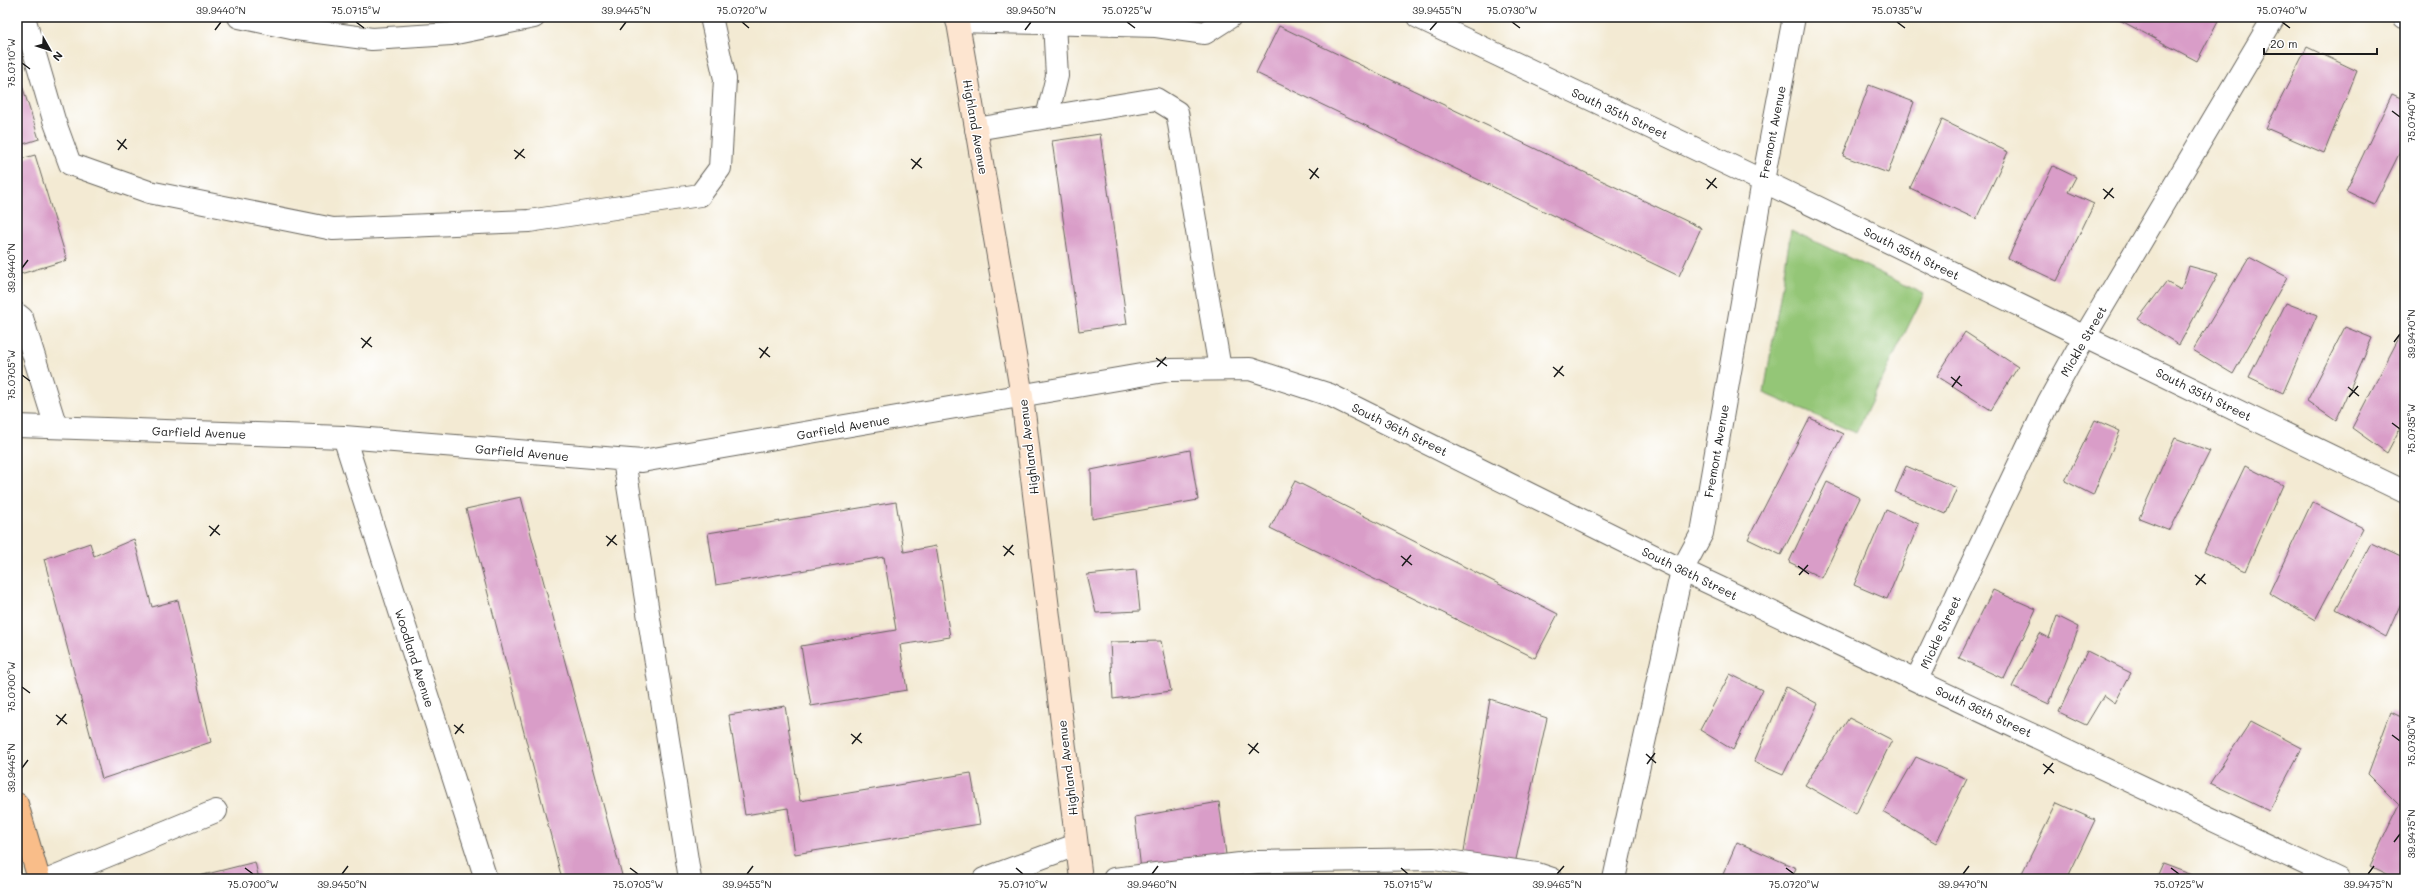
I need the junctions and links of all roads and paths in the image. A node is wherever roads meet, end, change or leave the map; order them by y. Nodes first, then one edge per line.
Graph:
1 (24, 17) edge
2 (239, 17) edge
3 (534, 17) edge
4 (711, 17) edge
5 (1230, 17) edge
6 (1418, 17) edge
7 (1794, 17) edge
8 (2274, 17) edge
9 (957, 19) edge
10 (1054, 23) junction
11 (1047, 117) junction
12 (976, 129) junction
13 (1763, 181) junction
14 (17, 314) edge
15 (2085, 336) junction
16 (1220, 369) junction
17 (1022, 396) junction
18 (17, 426) edge
19 (56, 427) junction
20 (344, 438) junction
21 (624, 460) junction
22 (2405, 492) edge
23 (1682, 570) junction
24 (1917, 679) junction
25 (17, 804) edge
26 (216, 811) dead end
27 (1076, 845) junction
28 (40, 879) edge
29 (51, 879) edge
30 (486, 879) edge
31 (690, 879) edge
32 (984, 879) edge
33 (1081, 879) edge
34 (1114, 879) edge
35 (1552, 879) edge
36 (1614, 879) edge
37 (2338, 879) edge

1 - 4 street
2 - 3 street
5 - 10 street
6 - 13 street, South 35th Street
7 - 13 street, Fremont Avenue
8 - 15 street, Mickle Street
9 - 10 street
9 - 12 street, Highland Avenue
10 - 11 street
11 - 12 street
11 - 16 street
12 - 17 street, Highland Avenue
13 - 15 street, South 35th Street
13 - 23 street, Fremont Avenue
14 - 19 street
15 - 22 street, South 35th Street
15 - 24 street, Mickle Street
16 - 17 street, South 36th Street
16 - 23 street, South 36th Street
17 - 21 street, Garfield Avenue
17 - 27 street, Highland Avenue
18 - 19 street, Garfield Avenue
19 - 20 street, Garfield Avenue
20 - 21 street, Garfield Avenue
20 - 30 street, Woodland Avenue
21 - 31 street
23 - 24 street, South 36th Street
23 - 36 street, Fremont Avenue
24 - 37 street, South 36th Street
25 - 28 highway
26 - 29 street
27 - 32 street
27 - 33 street, Highland Avenue
34 - 35 street

